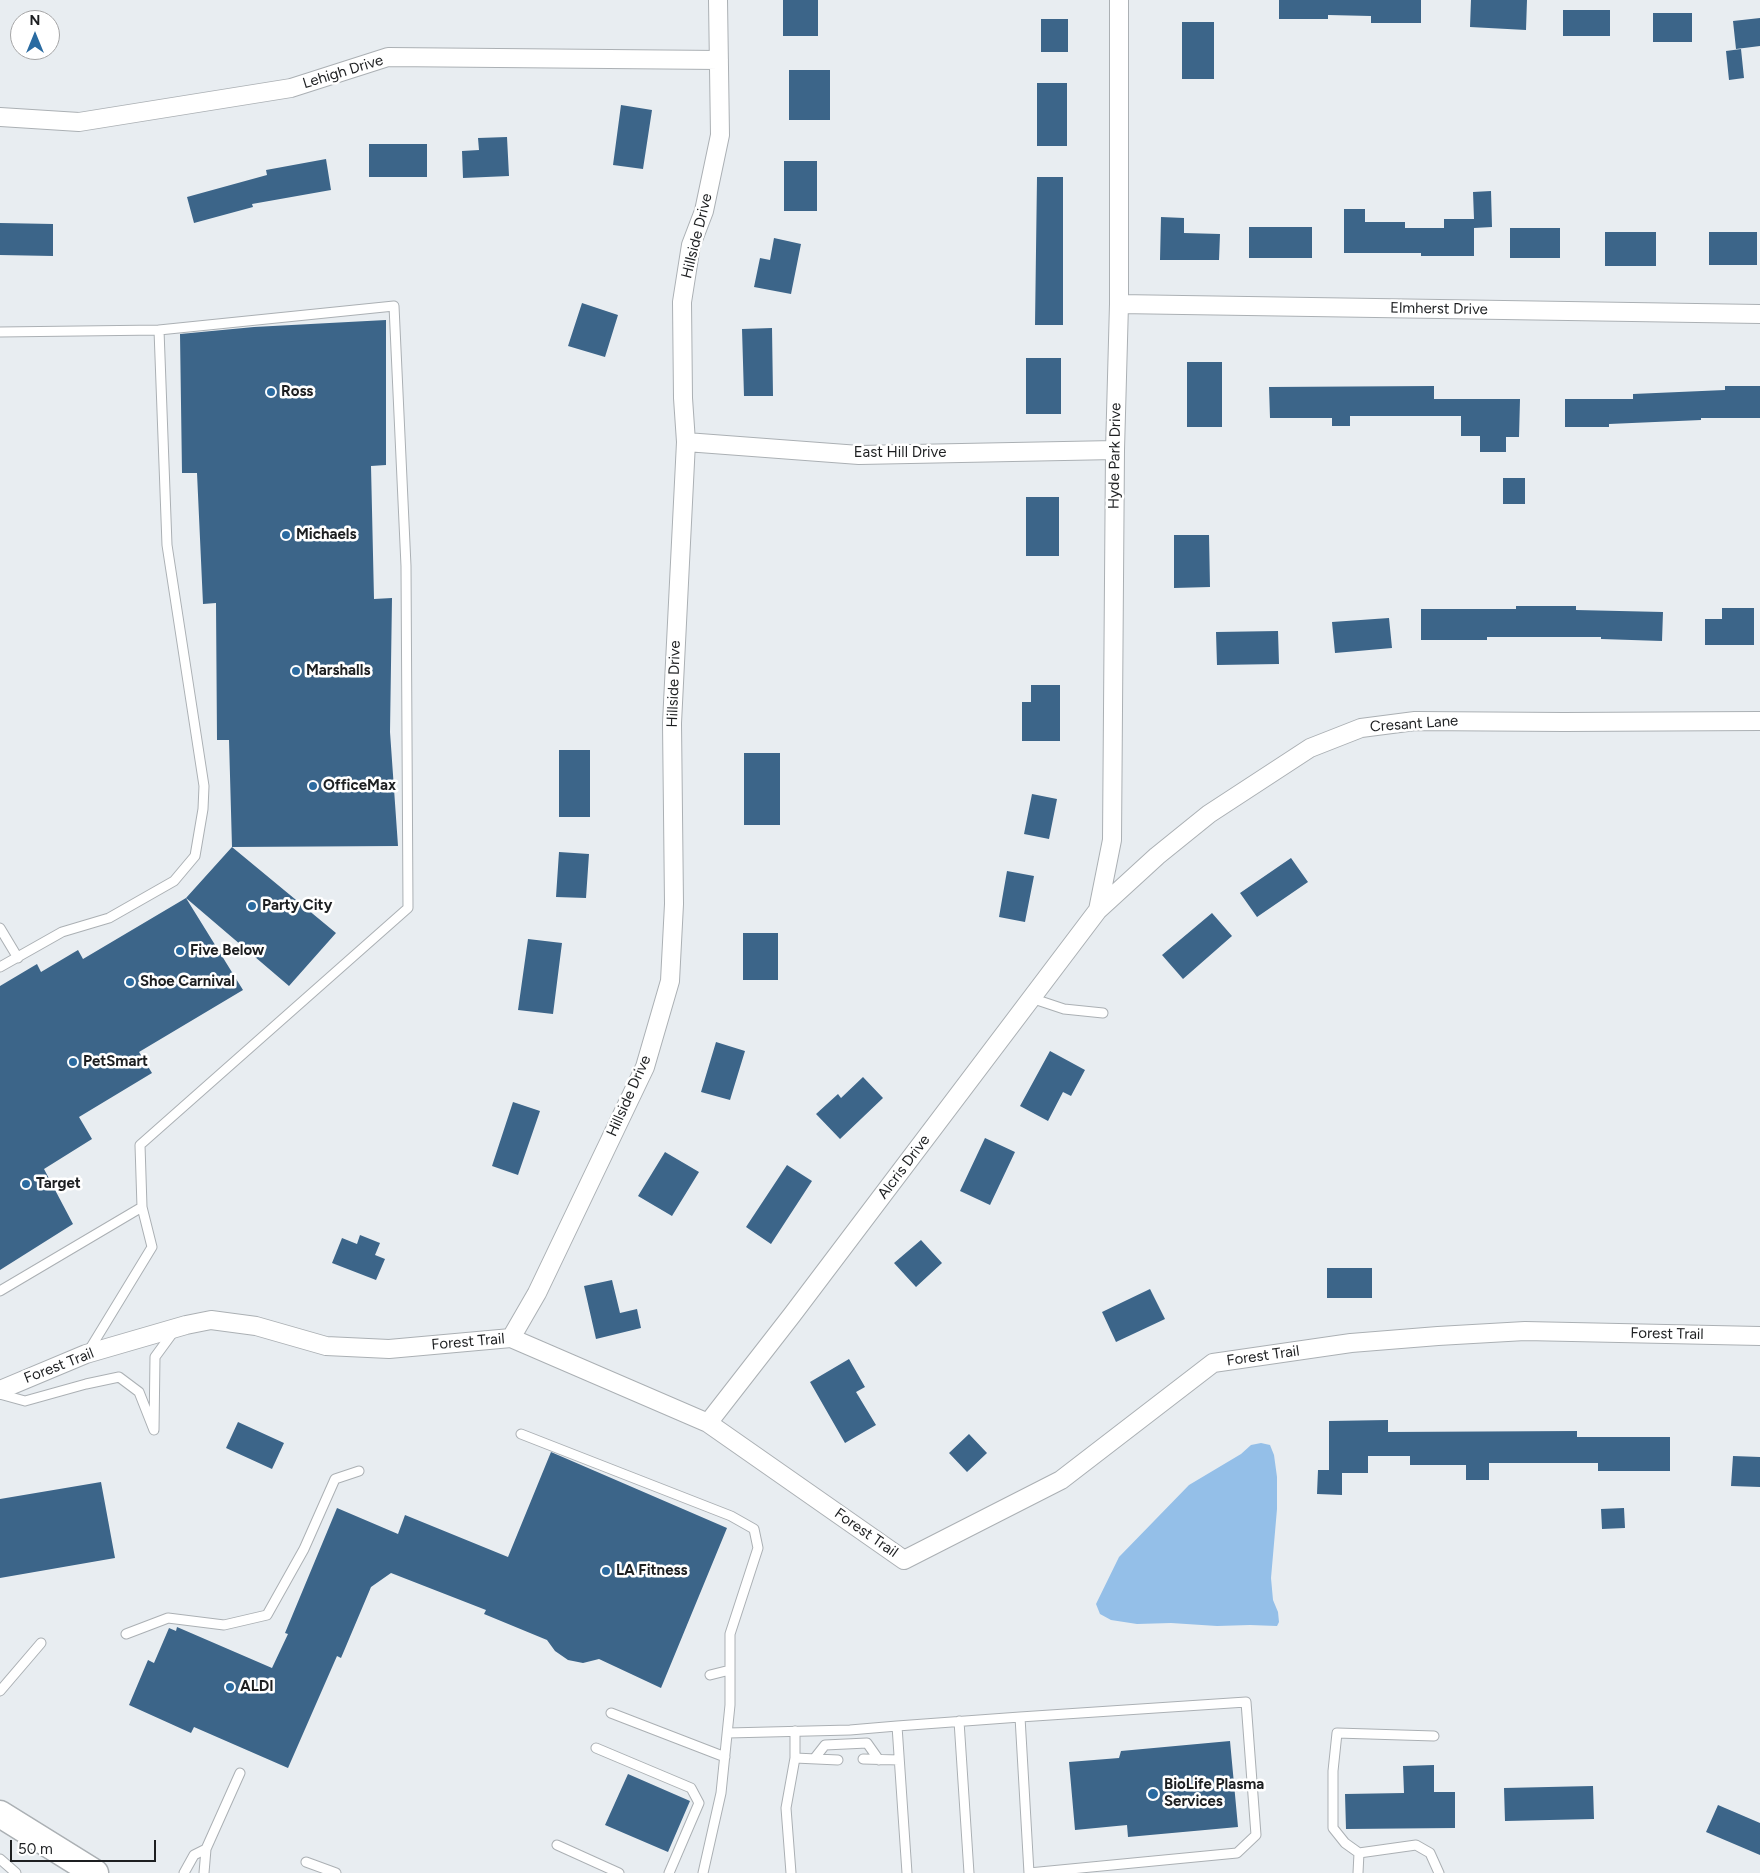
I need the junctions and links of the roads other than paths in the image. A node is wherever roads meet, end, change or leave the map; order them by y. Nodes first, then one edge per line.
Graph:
1 (718, 0) edge
2 (1119, 0) edge
3 (719, 60) junction
4 (0, 118) edge
5 (1119, 304) junction
6 (1760, 314) edge
7 (159, 330) junction
8 (0, 332) edge
9 (686, 442) junction
10 (1115, 450) junction
11 (1760, 721) edge
12 (1098, 910) junction
13 (0, 928) edge
14 (18, 958) junction
15 (0, 967) edge
16 (1031, 998) junction
17 (1103, 1013) dead end
18 (142, 1207) junction
19 (0, 1291) edge
20 (177, 1327) junction
21 (1760, 1336) edge
22 (510, 1338) junction
23 (86, 1354) junction
24 (0, 1390) edge
25 (0, 1394) edge
26 (708, 1423) junction
27 (521, 1434) dead end
28 (359, 1471) dead end
29 (126, 1634) dead end
30 (41, 1643) dead end
31 (730, 1670) junction
32 (710, 1675) dead end
33 (0, 1691) edge
34 (611, 1713) dead end
35 (1020, 1717) junction
36 (959, 1721) junction
37 (896, 1726) junction
38 (795, 1731) junction
39 (728, 1733) junction
40 (1434, 1736) dead end
41 (596, 1748) dead end
42 (725, 1757) junction
43 (795, 1758) junction
44 (814, 1759) junction
45 (864, 1759) dead end
46 (838, 1760) dead end
47 (879, 1760) junction
48 (899, 1760) junction
49 (240, 1773) dead end
50 (0, 1814) edge
51 (557, 1845) dead end
52 (206, 1849) junction
53 (1359, 1853) junction
54 (0, 1859) edge
55 (306, 1862) dead end
56 (16, 1873) edge
57 (95, 1873) edge
58 (184, 1873) edge
59 (204, 1873) edge
60 (336, 1873) edge
61 (619, 1873) edge
62 (669, 1873) edge
63 (703, 1873) edge
64 (790, 1873) edge
65 (907, 1873) edge
66 (969, 1873) edge
67 (1028, 1873) edge
68 (1358, 1873) edge
69 (1439, 1873) edge

1 - 3 street, Hillside Drive
2 - 5 street, Hyde Park Drive
3 - 4 street, Lehigh Drive
3 - 9 street, Hillside Drive
5 - 6 street, Elmherst Drive
5 - 10 street, Hyde Park Drive
7 - 8 lane
7 - 14 lane
7 - 18 lane
9 - 10 street, East Hill Drive
9 - 22 street, Hillside Drive
10 - 12 street, Hyde Park Drive
11 - 12 street, Cresant Lane
12 - 16 street, Alcris Drive
13 - 14 lane
14 - 15 lane
16 - 17 lane
16 - 26 street, Alcris Drive
18 - 19 lane
18 - 23 lane
20 - 22 street, Forest Trail
20 - 23 street, Forest Trail
20 - 25 lane
21 - 26 street, Forest Trail
22 - 26 street, Forest Trail
23 - 24 street, Forest Trail
27 - 31 lane
28 - 29 lane
30 - 33 lane
31 - 32 lane
31 - 39 lane
34 - 42 lane
35 - 36 lane
35 - 67 lane
35 - 67 lane
36 - 37 lane
36 - 66 lane
37 - 38 lane
37 - 48 lane
38 - 39 lane
38 - 43 lane
39 - 42 lane
40 - 53 lane
41 - 62 lane
42 - 63 lane
43 - 44 lane
43 - 64 lane
44 - 46 lane
44 - 47 lane
45 - 47 lane
47 - 48 lane
48 - 65 lane
49 - 52 lane
50 - 57 main road
51 - 61 lane
52 - 58 lane
52 - 59 lane
53 - 68 lane
53 - 69 lane
54 - 56 lane
55 - 60 lane

